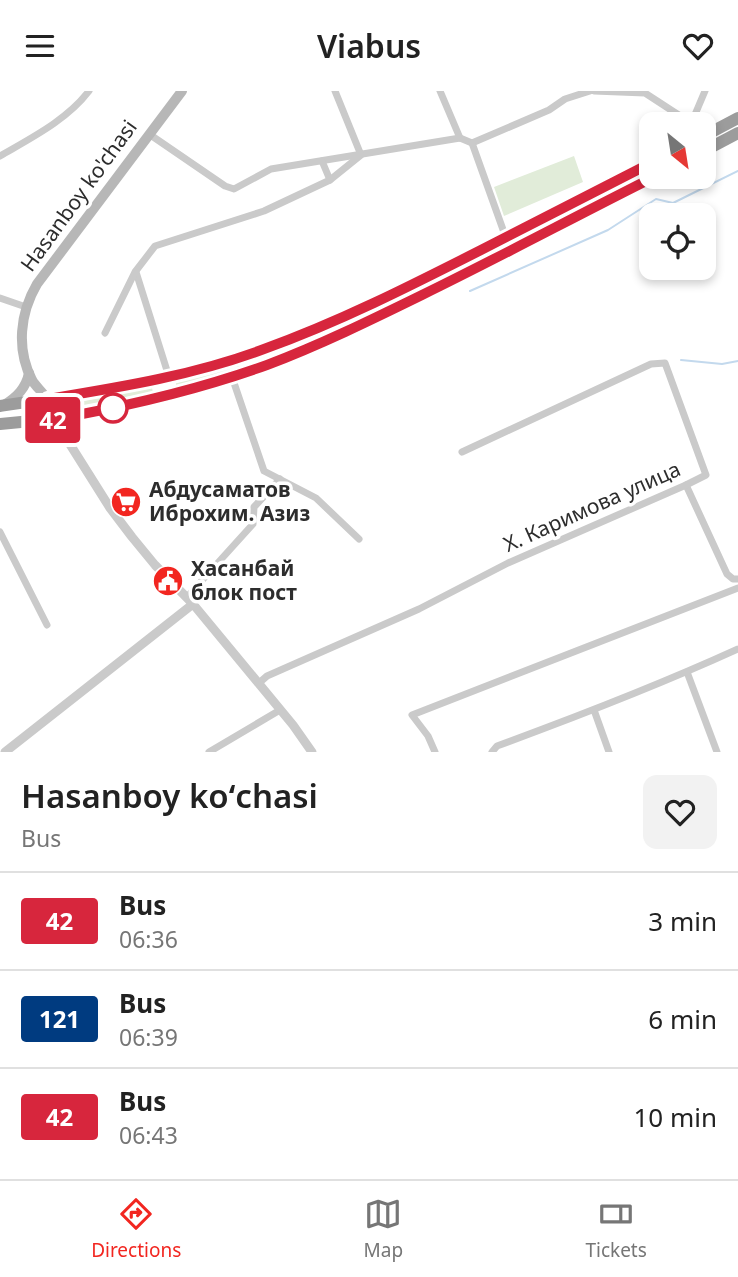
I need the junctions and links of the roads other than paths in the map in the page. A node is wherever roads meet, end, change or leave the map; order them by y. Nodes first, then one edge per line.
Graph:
1 (89, 91) edge
2 (182, 91) edge
3 (335, 91) edge
4 (440, 91) edge
5 (592, 91) edge
6 (705, 91) edge
7 (673, 112) edge
8 (696, 112) edge
9 (738, 118) edge
10 (716, 130) edge
11 (738, 133) edge
12 (149, 134) junction
13 (460, 138) junction
14 (472, 143) junction
15 (716, 145) edge
16 (361, 155) junction
17 (0, 156) edge
18 (321, 161) junction
19 (639, 169) edge
20 (330, 180) junction
21 (639, 185) edge
22 (506, 238) junction
23 (135, 272) junction
24 (0, 298) edge
25 (26, 307) junction
26 (105, 333) dead end
27 (29, 373) junction
28 (165, 377) junction
29 (232, 377) junction
30 (166, 394) junction
31 (48, 399) junction
32 (0, 406) edge
33 (77, 415) junction
34 (52, 419) junction
35 (0, 424) edge
36 (66, 438) junction
37 (462, 452) dead end
38 (280, 479) junction
39 (687, 485) junction
40 (0, 532) edge
41 (359, 539) dead end
42 (736, 579) edge
43 (736, 589) edge
44 (190, 600) junction
45 (47, 625) dead end
46 (738, 649) edge
47 (687, 672) junction
48 (259, 683) junction
49 (281, 710) junction
50 (594, 710) junction
51 (5, 752) edge
52 (208, 752) edge
53 (312, 752) edge
54 (435, 752) edge
55 (492, 752) edge
56 (609, 752) edge
57 (717, 752) edge

1 - 17 street
2 - 12 main road, Hasanboy ko'chasi
3 - 16 street
4 - 13 street
5 - 7 street
5 - 14 street
6 - 8 street
9 - 10 highway
11 - 15 highway
12 - 18 street
12 - 25 main road, Hasanboy ko'chasi
13 - 14 street
13 - 16 street
14 - 22 street
16 - 18 street
16 - 20 street
18 - 20 street
19 - 22 highway
20 - 23 street
21 - 29 highway
22 - 28 highway
23 - 26 street
23 - 28 street
24 - 25 street
25 - 27 main road, Hasanboy ko'chasi
27 - 31 main road, Hasanboy ko'chasi
27 - 32 main road
28 - 30 highway
28 - 31 highway
29 - 30 highway
29 - 38 street
30 - 33 highway
31 - 32 highway
31 - 34 main road
33 - 34 highway
33 - 36 street
34 - 35 highway
34 - 36 street
36 - 44 street
37 - 39 street, Х. Каримова улица
38 - 41 street
38 - 44 street
39 - 42 street
39 - 48 street, Х. Каримова улица
40 - 45 street
42 - 43 street
43 - 54 street
44 - 48 street
44 - 51 street
46 - 47 street
47 - 50 street
47 - 57 street
48 - 49 street
49 - 52 street
49 - 53 street
50 - 55 street
50 - 56 street

